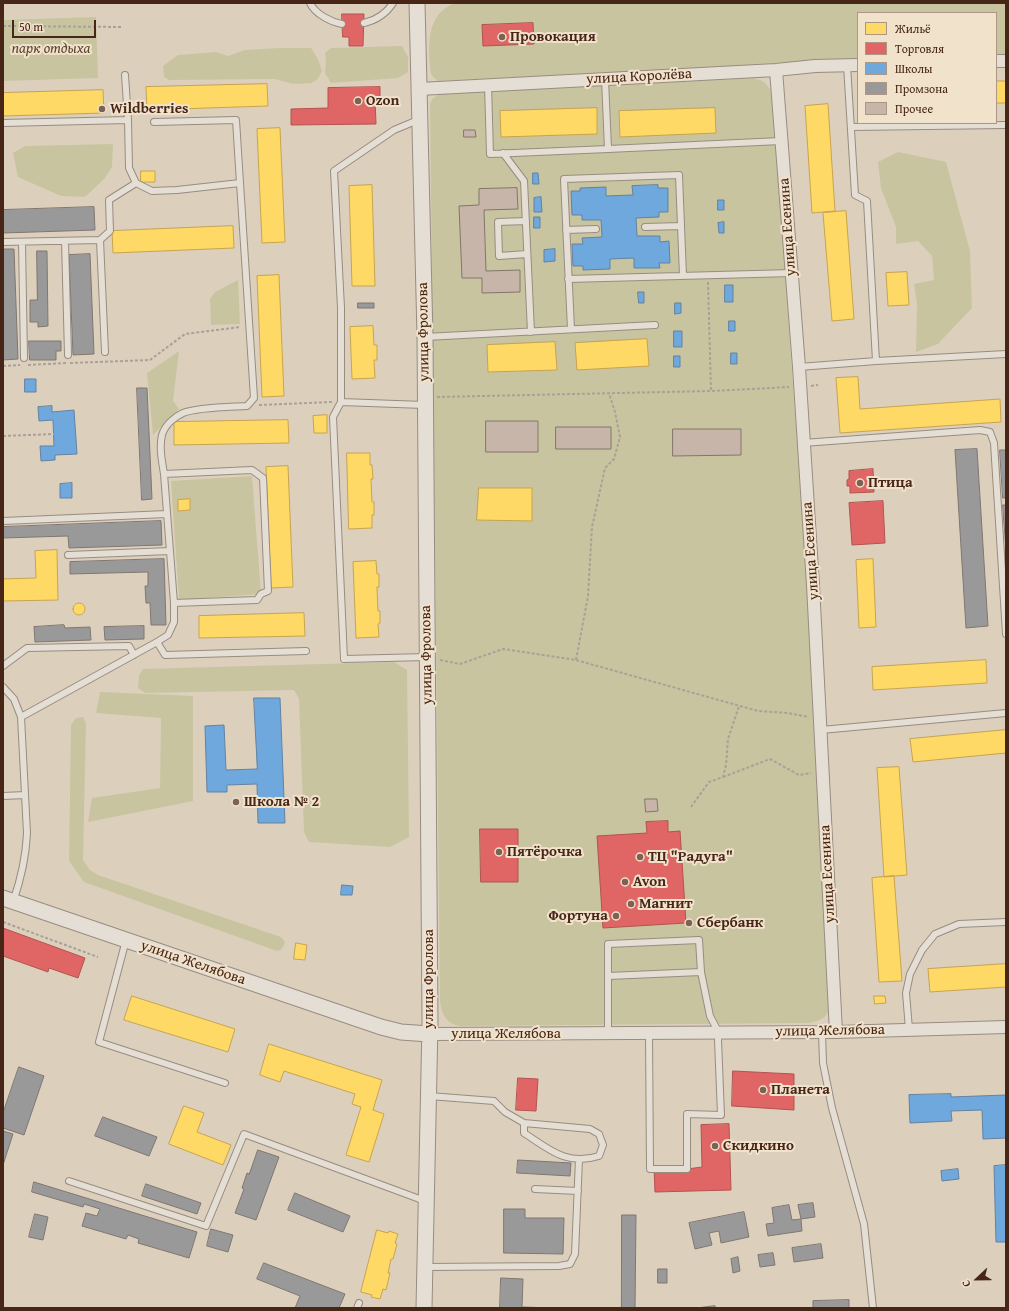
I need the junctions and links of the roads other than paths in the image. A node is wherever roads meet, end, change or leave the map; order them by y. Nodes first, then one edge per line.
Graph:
1 (310, 3) edge
2 (393, 3) edge
3 (417, 3) edge
4 (364, 23) dead end
5 (342, 24) dead end
6 (852, 65) edge
7 (776, 70) junction
8 (125, 75) dead end
9 (605, 79) junction
10 (488, 85) junction
11 (419, 89) junction
12 (419, 119) junction
13 (128, 120) junction
14 (154, 122) dead end
15 (3, 123) edge
16 (1006, 125) edge
17 (851, 127) junction
18 (781, 141) junction
19 (608, 149) junction
20 (503, 154) junction
21 (136, 183) junction
22 (240, 183) junction
23 (526, 221) junction
24 (681, 226) junction
25 (645, 227) dead end
26 (596, 229) dead end
27 (566, 230) junction
28 (100, 240) junction
29 (64, 241) junction
30 (3, 242) edge
31 (22, 242) junction
32 (527, 254) junction
33 (792, 272) junction
34 (683, 276) junction
35 (568, 279) junction
36 (655, 325) dead end
37 (571, 330) junction
38 (531, 332) junction
39 (425, 337) junction
40 (105, 352) dead end
41 (1006, 354) edge
42 (68, 355) dead end
43 (24, 358) dead end
44 (876, 361) junction
45 (799, 367) junction
46 (424, 401) junction
47 (341, 402) junction
48 (803, 443) junction
49 (164, 474) junction
50 (167, 514) junction
51 (3, 520) edge
52 (170, 551) junction
53 (68, 555) dead end
54 (174, 603) junction
55 (1006, 634) edge
56 (157, 642) junction
57 (306, 651) dead end
58 (134, 655) junction
59 (427, 658) junction
60 (3, 666) edge
61 (3, 686) edge
62 (1006, 713) edge
63 (21, 717) junction
64 (820, 724) junction
65 (25, 795) junction
66 (3, 796) edge
67 (8, 900) edge
68 (1006, 922) edge
69 (126, 940) junction
70 (701, 972) junction
71 (608, 976) junction
72 (1006, 1027) edge
73 (909, 1030) junction
74 (822, 1032) junction
75 (836, 1032) junction
76 (608, 1033) junction
77 (649, 1033) junction
78 (720, 1033) junction
79 (429, 1034) junction
80 (225, 1084) dead end
81 (428, 1096) junction
82 (524, 1123) junction
83 (579, 1159) junction
84 (69, 1181) dead end
85 (535, 1189) dead end
86 (578, 1191) junction
87 (427, 1202) junction
88 (426, 1267) junction
89 (424, 1308) edge
90 (873, 1308) edge

1 - 5 lane
2 - 4 lane
3 - 11 street, улица Фролова
6 - 7 street, улица Королёва
6 - 17 lane
7 - 9 street, улица Королёва
7 - 18 street, улица Есенина
8 - 13 lane
9 - 10 street, улица Королёва
9 - 19 lane
10 - 11 street, улица Королёва
10 - 20 lane
11 - 12 street, улица Фролова
12 - 39 street, улица Фролова
12 - 47 lane
13 - 15 lane
13 - 21 lane
14 - 22 lane
16 - 17 lane
17 - 44 lane
18 - 19 lane
18 - 33 street, улица Есенина
19 - 20 lane
20 - 23 lane
21 - 22 lane
21 - 28 lane
22 - 49 lane
23 - 32 lane
23 - 32 lane
24 - 25 lane
24 - 27 lane
24 - 34 lane
26 - 27 lane
27 - 35 lane
28 - 29 lane
28 - 40 lane
29 - 31 lane
29 - 42 lane
30 - 31 lane
31 - 43 lane
32 - 38 lane
33 - 34 lane
33 - 45 street, улица Есенина
34 - 35 lane
35 - 37 lane
36 - 37 lane
37 - 38 lane
38 - 39 lane
39 - 46 street, улица Фролова
41 - 44 lane
44 - 45 lane
45 - 48 street, улица Есенина
46 - 47 lane
46 - 59 street, улица Фролова
47 - 59 lane
48 - 55 lane
48 - 64 street, улица Есенина
49 - 50 lane
49 - 54 lane
50 - 51 lane
50 - 52 lane
52 - 53 lane
52 - 54 lane
54 - 56 lane
56 - 57 lane
56 - 58 lane
58 - 60 lane
58 - 63 lane
59 - 79 street, улица Фролова
61 - 63 lane
62 - 64 lane
63 - 65 lane
64 - 75 street, улица Есенина
65 - 66 lane
65 - 67 lane
67 - 69 street, улица Желябова
68 - 73 lane
69 - 79 street, улица Желябова
69 - 80 lane
70 - 71 lane
70 - 71 lane
70 - 78 lane
71 - 76 lane
72 - 73 street, улица Желябова
73 - 75 street, улица Желябова
74 - 75 street, улица Желябова
74 - 78 street, улица Желябова
74 - 90 lane
76 - 77 street, улица Желябова
76 - 79 street, улица Желябова
77 - 78 street, улица Желябова
77 - 78 lane
79 - 81 street, улица Фролова
81 - 82 lane
81 - 87 street, улица Фролова
82 - 83 lane
82 - 83 lane
83 - 86 lane
84 - 87 lane
85 - 86 lane
86 - 88 lane
87 - 88 street, улица Фролова
88 - 89 street, улица Фролова

